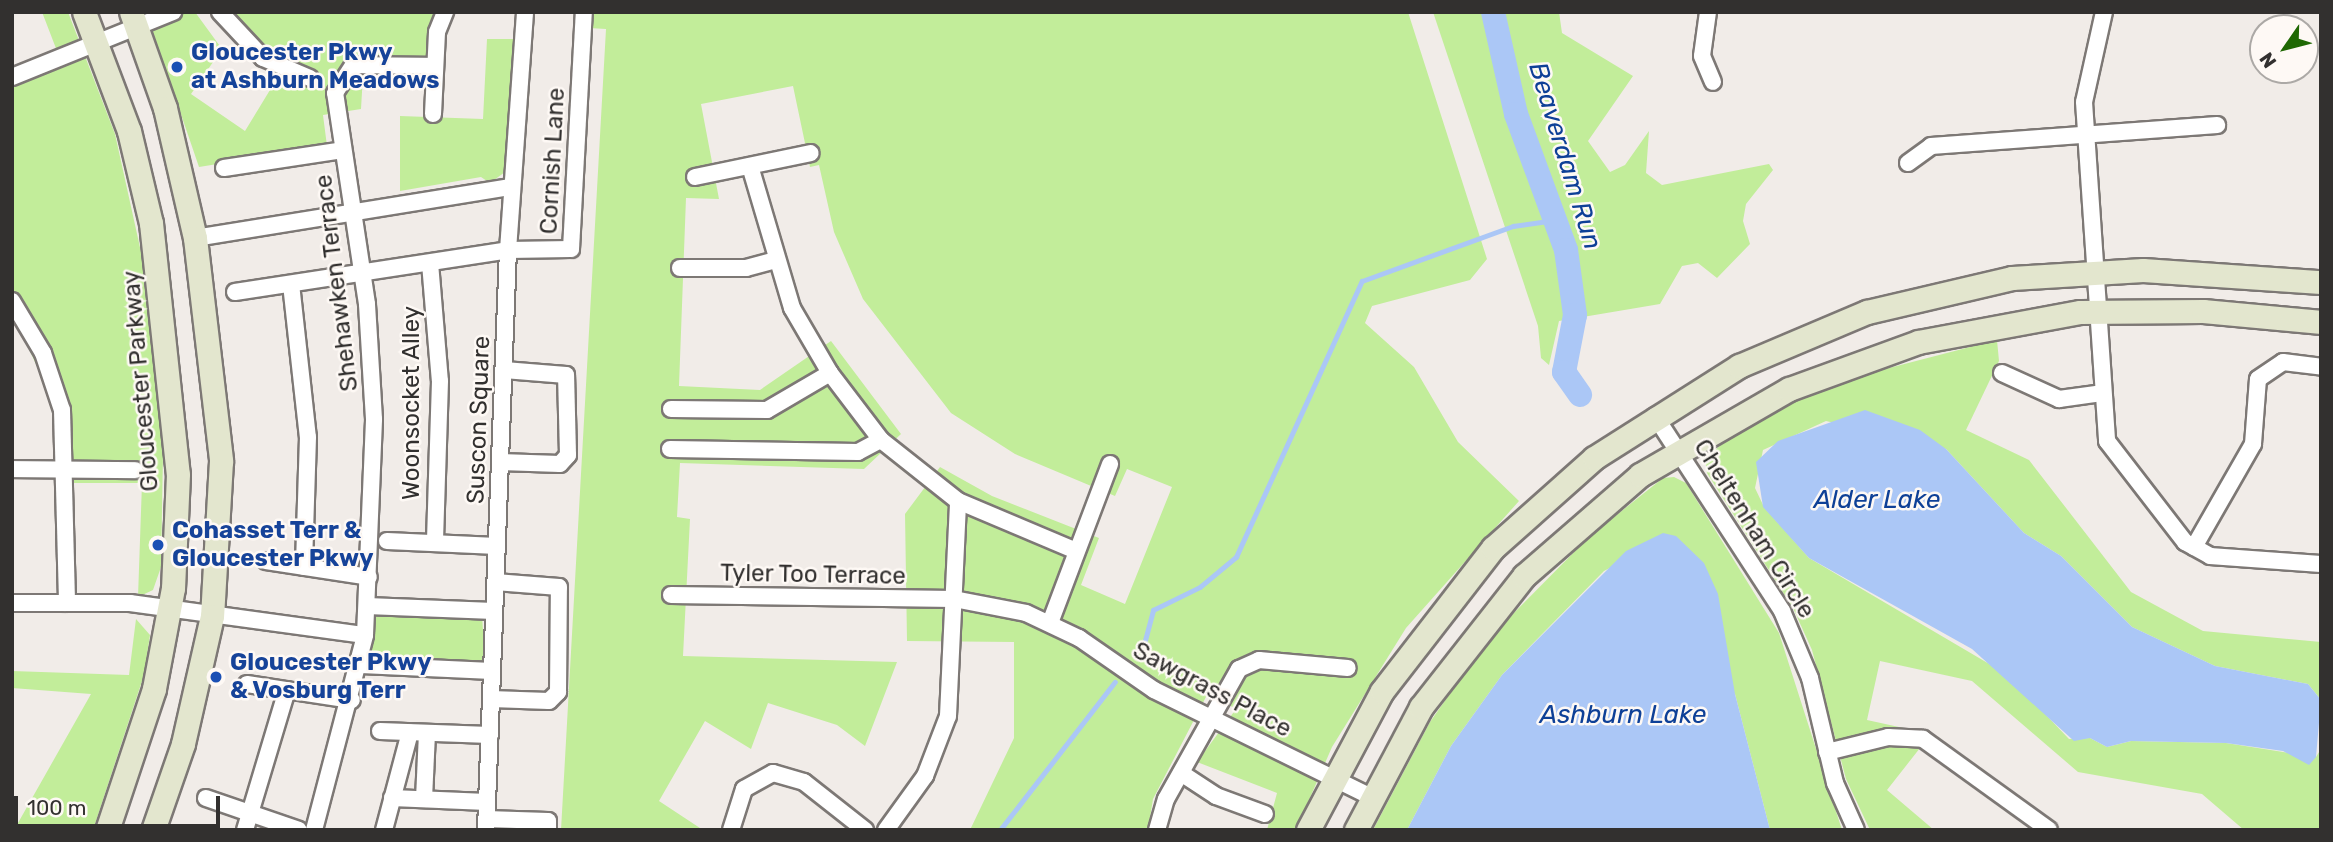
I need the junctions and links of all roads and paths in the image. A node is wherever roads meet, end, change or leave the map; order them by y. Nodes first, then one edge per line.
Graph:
1 (84, 12) edge
2 (173, 12) edge
3 (220, 12) edge
4 (445, 12) edge
5 (524, 12) edge
6 (584, 12) edge
7 (1708, 12) edge
8 (2104, 12) edge
9 (134, 20) edge
10 (98, 43) junction
11 (435, 66) junction
12 (12, 77) edge
13 (310, 78) dead end
14 (1713, 82) dead end
15 (433, 114) dead end
16 (2217, 125) dead end
17 (2085, 132) junction
18 (343, 150) junction
19 (811, 153) dead end
20 (1908, 163) dead end
21 (750, 166) junction
22 (223, 168) dead end
23 (695, 177) dead end
24 (511, 187) junction
25 (353, 211) junction
26 (195, 238) junction
27 (508, 250) junction
28 (773, 261) junction
29 (430, 262) junction
30 (680, 268) dead end
31 (2094, 270) junction
32 (362, 273) junction
33 (2321, 282) edge
34 (291, 284) junction
35 (235, 292) dead end
36 (12, 301) edge
37 (2096, 311) junction
38 (2321, 323) edge
39 (2321, 367) edge
40 (504, 370) junction
41 (830, 373) junction
42 (2002, 373) dead end
43 (2102, 393) junction
44 (671, 409) dead end
45 (1655, 416) junction
46 (881, 440) junction
47 (670, 449) dead end
48 (1678, 450) junction
49 (500, 462) junction
50 (1110, 464) dead end
51 (12, 469) edge
52 (65, 470) junction
53 (135, 470) dead end
54 (958, 501) junction
55 (387, 541) dead end
56 (435, 543) junction
57 (497, 546) junction
58 (2194, 547) junction
59 (1074, 550) junction
60 (266, 561) dead end
61 (2321, 564) edge
62 (304, 567) junction
63 (369, 577) junction
64 (495, 582) junction
65 (671, 595) dead end
66 (954, 599) junction
67 (12, 603) edge
68 (68, 603) junction
69 (368, 606) junction
70 (169, 610) junction
71 (494, 611) junction
72 (212, 616) junction
73 (1050, 623) junction
74 (365, 635) junction
75 (360, 665) junction
76 (1348, 668) dead end
77 (492, 671) junction
78 (247, 684) dead end
79 (287, 690) junction
80 (491, 699) junction
81 (352, 700) junction
82 (1213, 718) junction
83 (380, 731) dead end
84 (410, 732) junction
85 (427, 733) junction
86 (489, 735) junction
87 (1826, 752) junction
88 (1181, 773) junction
89 (1334, 780) junction
90 (1371, 797) junction
91 (206, 798) dead end
92 (392, 798) junction
93 (424, 799) junction
94 (486, 802) junction
95 (1265, 814) dead end
96 (248, 822) edge
97 (486, 824) edge
98 (107, 830) edge
99 (153, 830) edge
100 (299, 830) edge
101 (314, 830) edge
102 (384, 830) edge
103 (548, 830) edge
104 (731, 830) edge
105 (865, 830) edge
106 (886, 830) edge
107 (1157, 830) edge
108 (1308, 830) edge
109 (1356, 830) edge
110 (1856, 830) edge
111 (2049, 830) edge

1 - 10 main road, Gloucester Parkway
2 - 9 street
3 - 13 street
4 - 11 street
5 - 24 street, Suscon Square
6 - 27 street, Cornish Lane
7 - 14 street
8 - 17 street
9 - 10 street
9 - 26 main road
10 - 12 street
10 - 70 main road, Gloucester Parkway
11 - 15 street
11 - 18 street, Shehawken Terrace
16 - 17 street
17 - 20 street
17 - 31 street
18 - 22 street
18 - 25 street, Shehawken Terrace
19 - 21 street
21 - 23 street
21 - 28 street
24 - 25 street
24 - 27 street, Suscon Square
25 - 26 street
25 - 32 street, Shehawken Terrace
26 - 72 main road
27 - 29 street
27 - 40 street, Suscon Square
28 - 30 street
28 - 41 street
29 - 32 street
29 - 56 street, Woonsocket Alley
31 - 33 main road
31 - 37 street
31 - 45 main road
32 - 34 street
32 - 63 street, Shehawken Terrace
34 - 35 street
34 - 62 street
36 - 52 street
37 - 38 main road
37 - 43 street
37 - 48 main road
39 - 58 street
40 - 49 street, Suscon Square
40 - 49 street
41 - 44 street
41 - 46 street
42 - 43 street
43 - 58 street
45 - 48 street, Cheltenham Circle
45 - 89 main road
46 - 47 street
46 - 54 street
48 - 87 street, Cheltenham Circle
48 - 90 main road
49 - 57 street, Suscon Square
50 - 59 street
51 - 52 street
52 - 53 street
52 - 68 street
54 - 59 street
54 - 66 street
55 - 56 street
56 - 57 street
57 - 64 street, Suscon Square
58 - 61 street
59 - 73 street
60 - 62 street
62 - 63 street
63 - 69 street, Shehawken Terrace
64 - 71 street, Suscon Square
64 - 80 street
65 - 66 street, Tyler Too Terrace
66 - 73 street, Sawgrass Place
66 - 106 street
67 - 68 street
68 - 70 street
69 - 71 street
69 - 74 street, Shehawken Terrace
70 - 72 street
70 - 98 main road, Gloucester Parkway
71 - 77 street, Suscon Square
72 - 74 street
72 - 99 main road
73 - 82 street, Sawgrass Place
74 - 75 street, Shehawken Terrace
75 - 77 street
75 - 81 street, Shehawken Terrace
76 - 82 street
77 - 80 street, Suscon Square
78 - 79 street
79 - 81 street
79 - 96 street
80 - 86 street, Suscon Square
81 - 101 street, Shehawken Terrace
82 - 88 street
82 - 89 street, Sawgrass Place
83 - 84 street
84 - 85 street
84 - 92 street
85 - 86 street
85 - 93 street
86 - 94 street, Suscon Square
87 - 110 street, Cheltenham Circle
87 - 111 street
88 - 95 street
88 - 107 street
89 - 90 street, Sawgrass Place
89 - 108 main road
90 - 109 main road
91 - 96 street
92 - 93 street
92 - 102 street
93 - 94 street
94 - 97 street, Suscon Square
96 - 100 street
97 - 103 street
104 - 105 street

